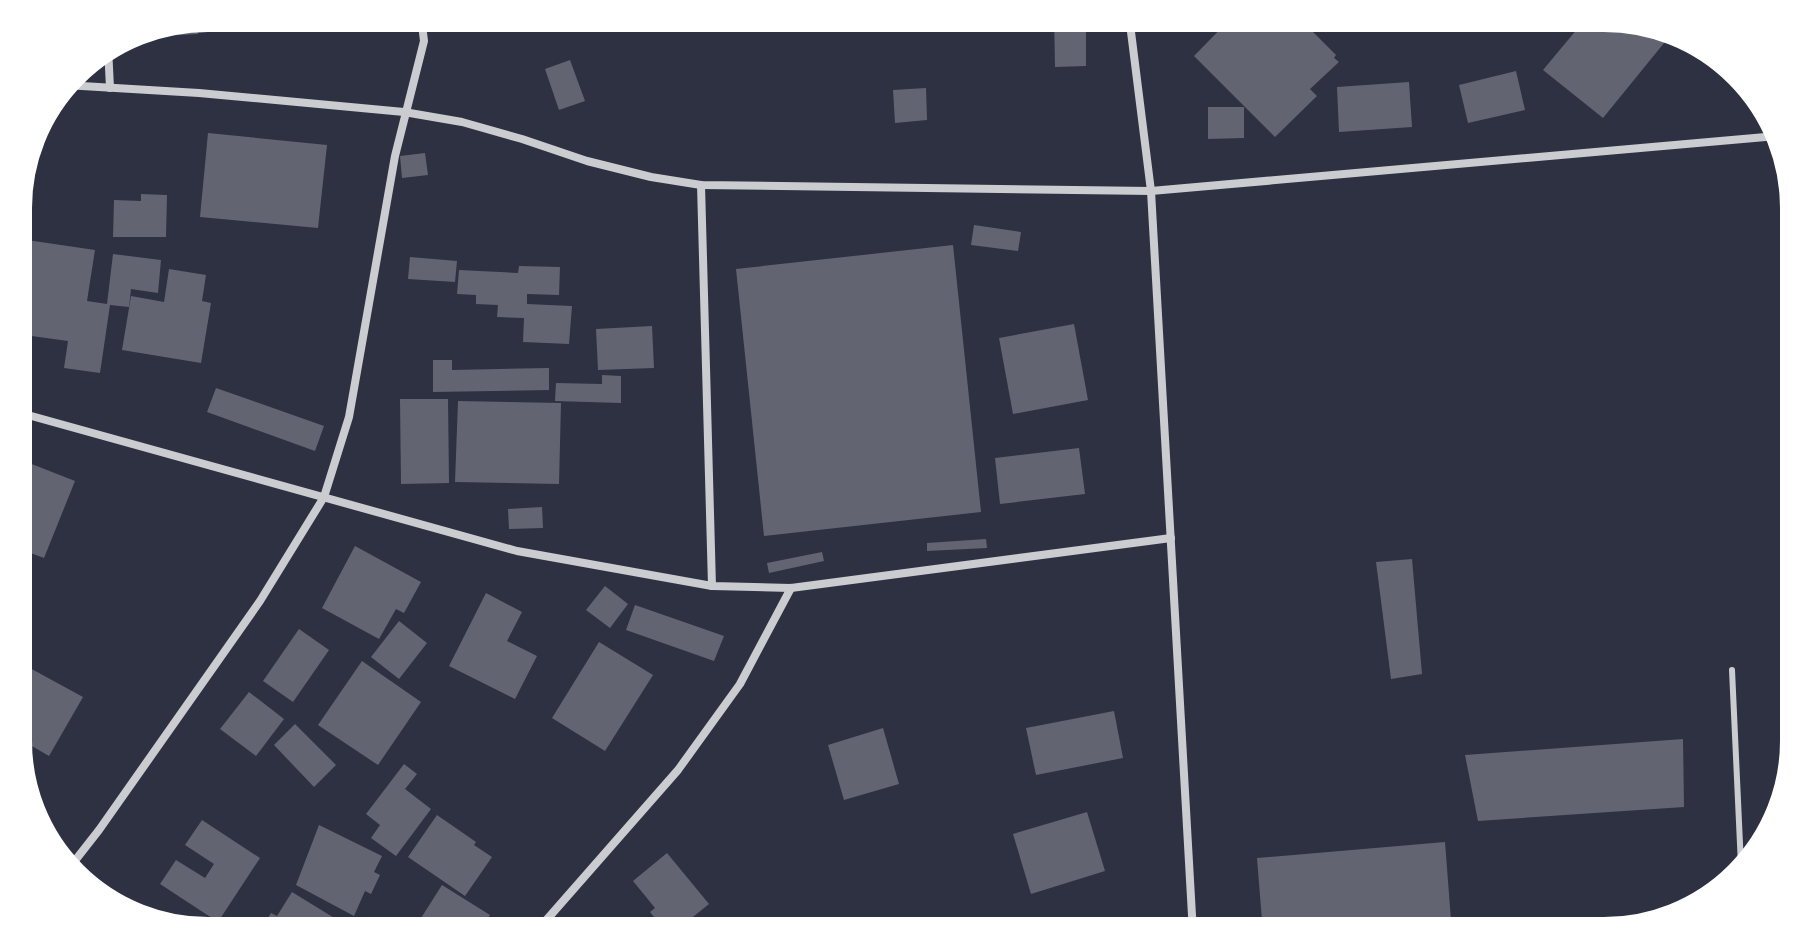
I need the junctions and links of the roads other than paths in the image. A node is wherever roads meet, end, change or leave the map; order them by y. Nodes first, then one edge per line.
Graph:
1 (423, 30) edge
2 (1131, 30) edge
3 (109, 61) edge
4 (79, 86) edge
5 (110, 88) junction
6 (404, 112) junction
7 (1767, 137) edge
8 (701, 185) junction
9 (1151, 191) junction
10 (30, 416) edge
11 (324, 497) junction
12 (1171, 538) junction
13 (712, 586) junction
14 (791, 588) junction
15 (1732, 670) dead end
16 (1740, 855) edge
17 (76, 860) edge
18 (547, 919) edge
19 (1192, 919) edge

1 - 6 street
2 - 9 street
3 - 5 street
4 - 5 street
5 - 6 street
6 - 8 street
6 - 11 street
7 - 9 street
8 - 9 street
8 - 13 street
9 - 12 street
10 - 11 street
11 - 13 street
11 - 17 street
12 - 14 street
12 - 19 street
13 - 14 street
14 - 18 street
15 - 16 lane

